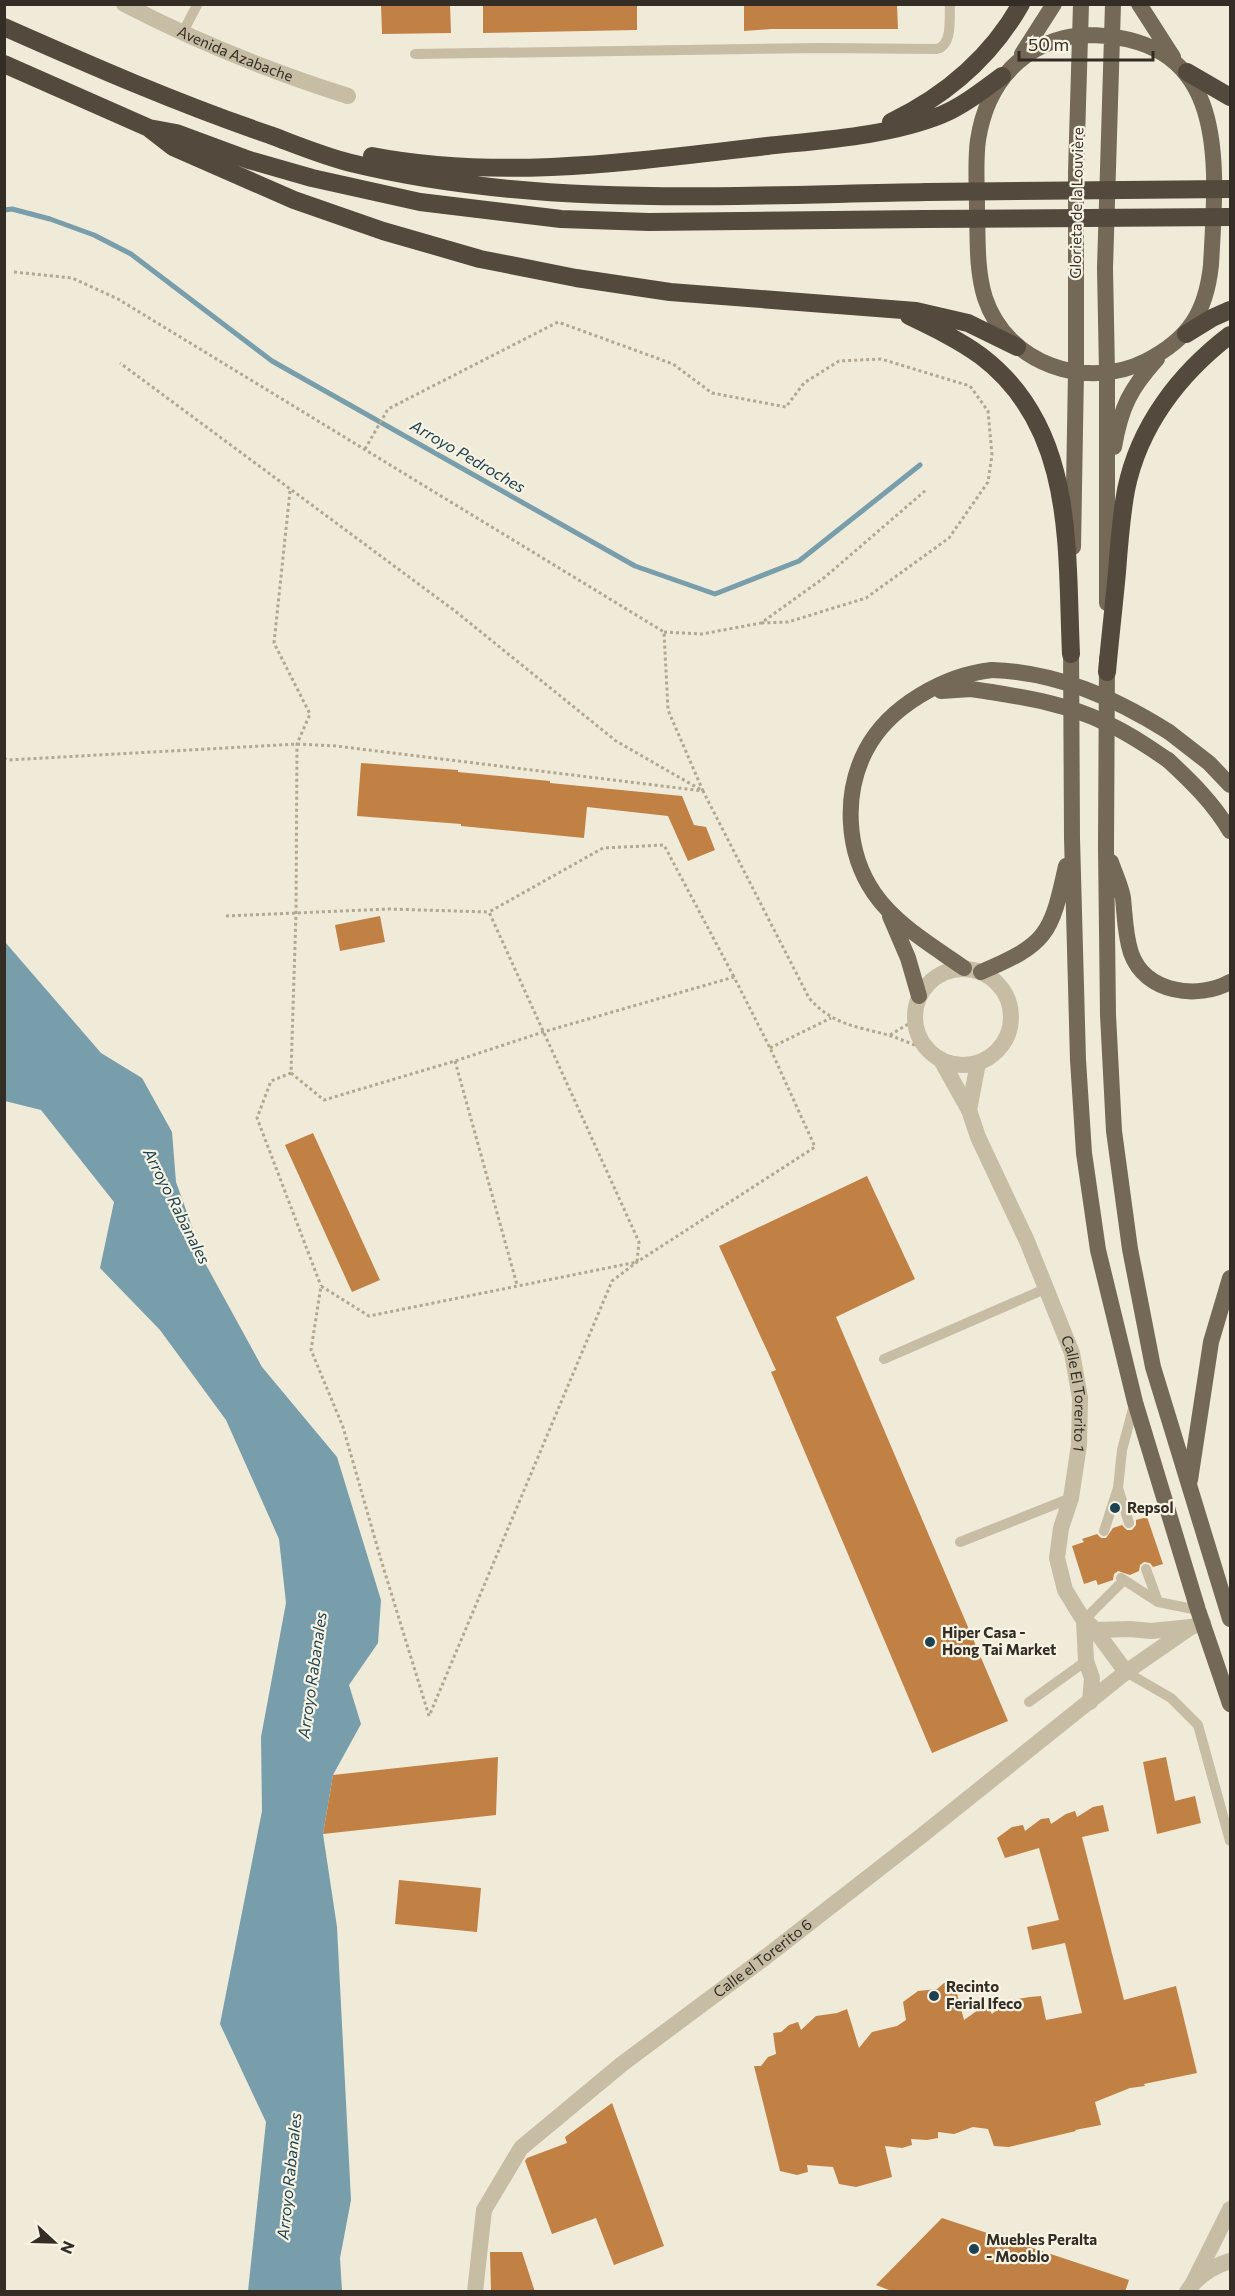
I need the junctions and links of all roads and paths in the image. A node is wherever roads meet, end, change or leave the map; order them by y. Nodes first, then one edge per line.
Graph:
1 (124, 4) edge
2 (950, 4) edge
3 (1021, 4) edge
4 (1054, 4) edge
5 (1081, 4) edge
6 (1113, 4) edge
7 (1139, 4) edge
8 (200, 5) edge
9 (4, 27) edge
10 (182, 34) junction
11 (1081, 35) junction
12 (1112, 35) junction
13 (415, 54) dead end
14 (1016, 62) junction
15 (4, 64) edge
16 (1183, 69) junction
17 (1002, 76) junction
18 (348, 96) dead end
19 (1230, 97) edge
20 (149, 128) junction
21 (867, 133) junction
22 (286, 141) junction
23 (1230, 189) edge
24 (1230, 218) edge
25 (14, 272) dead end
26 (891, 308) junction
27 (1230, 310) edge
28 (1186, 334) junction
29 (1230, 335) edge
30 (1017, 347) junction
31 (1165, 351) junction
32 (120, 363) dead end
33 (1076, 372) junction
34 (1107, 372) junction
35 (365, 449) junction
36 (290, 490) junction
37 (927, 490) dead end
38 (1106, 492) junction
39 (760, 623) junction
40 (664, 632) junction
41 (1071, 654) junction
42 (1107, 672) junction
43 (922, 695) junction
44 (297, 744) junction
45 (4, 758) edge
46 (1230, 785) edge
47 (704, 791) junction
48 (1230, 831) edge
49 (1072, 838) junction
50 (1106, 847) junction
51 (888, 910) junction
52 (489, 912) junction
53 (296, 913) junction
54 (226, 916) dead end
55 (973, 970) junction
56 (734, 977) junction
57 (1230, 982) edge
58 (919, 996) junction
59 (831, 1018) junction
60 (915, 1020) junction
61 (543, 1032) junction
62 (890, 1035) junction
63 (770, 1048) junction
64 (927, 1050) junction
65 (941, 1060) junction
66 (455, 1061) junction
67 (978, 1063) junction
68 (291, 1073) junction
69 (969, 1110) junction
70 (637, 1262) junction
71 (1230, 1278) edge
72 (517, 1285) junction
73 (321, 1286) junction
74 (1045, 1289) junction
75 (884, 1359) dead end
76 (1135, 1402) junction
77 (1189, 1487) junction
78 (1118, 1488) junction
79 (1071, 1498) junction
80 (1129, 1522) dead end
81 (1104, 1531) dead end
82 (960, 1542) dead end
83 (1146, 1569) dead end
84 (1158, 1602) junction
85 (1229, 1613) edge
86 (1197, 1620) junction
87 (1089, 1625) junction
88 (1086, 1661) junction
89 (1126, 1672) junction
90 (1029, 1702) dead end
91 (1090, 1702) junction
92 (1230, 1704) edge
93 (1230, 1841) edge
94 (1230, 2210) edge
95 (1230, 2261) edge
96 (1190, 2288) edge
97 (475, 2292) edge

1 - 10 street, Avenida Azabache
2 - 13 lane
3 - 21 highway
4 - 14 main road
5 - 11 main road, Glorieta de la Louvière
6 - 12 main road, Glorieta de la Louvière
7 - 16 main road
8 - 10 lane
9 - 22 highway
10 - 18 street, Avenida Azabache
11 - 12 main road
11 - 14 main road
11 - 33 main road, Glorieta de la Louvière
12 - 16 main road
12 - 34 main road, Glorieta de la Louvière
14 - 17 main road
15 - 20 highway
16 - 19 highway
16 - 28 main road
17 - 21 highway
17 - 30 main road
20 - 24 highway, bridge
20 - 26 highway
21 - 22 highway
22 - 23 highway, bridge
25 - 35 path
26 - 30 highway
26 - 41 highway
27 - 28 highway
28 - 31 main road
29 - 42 highway
30 - 33 main road
31 - 34 main road
31 - 38 main road
32 - 36 path
33 - 34 main road
33 - 41 main road, Glorieta de la Louvière
34 - 38 main road, Glorieta de la Louvière
35 - 39 path
35 - 40 path
36 - 44 path
36 - 47 path
37 - 39 path
38 - 42 main road
39 - 40 path
40 - 47 path
41 - 49 main road, Glorieta de la Louvière
42 - 50 main road
43 - 46 main road, bridge
43 - 48 main road, bridge
43 - 51 main road
44 - 45 path
44 - 47 path
44 - 53 path
47 - 59 path
49 - 55 main road
49 - 76 main road
50 - 57 main road
50 - 77 main road
51 - 55 main road
51 - 58 main road
52 - 53 path
52 - 56 path
52 - 61 path
53 - 54 path
53 - 68 path
55 - 58 street
55 - 67 street
56 - 61 path
56 - 63 path
58 - 60 street
59 - 62 path
59 - 63 path
60 - 62 path
60 - 64 street
61 - 66 path
61 - 70 path
62 - 64 path
63 - 70 path
64 - 65 street
65 - 67 street
65 - 69 street, Calle El Torerito 1
66 - 68 path
66 - 72 path
67 - 69 street, Calle El Torerito 1
68 - 73 path
69 - 74 street, Calle El Torerito 1
70 - 72 path
70 - 73 path
71 - 77 main road
72 - 73 path
74 - 75 lane
74 - 79 street, Calle El Torerito 1
76 - 78 lane
76 - 86 main road
77 - 85 main road
78 - 80 lane
78 - 81 lane
79 - 82 lane
79 - 87 street, Calle El Torerito 1
83 - 84 lane
84 - 86 lane
84 - 87 lane
86 - 87 street
86 - 89 street, Calle el Torerito 6
86 - 92 main road
87 - 88 street
87 - 89 street, Calle El Torerito 1
88 - 90 lane
88 - 91 street
89 - 91 street, Calle el Torerito 6
89 - 93 lane
91 - 97 street, Calle el Torerito 6
94 - 96 street
95 - 96 street

